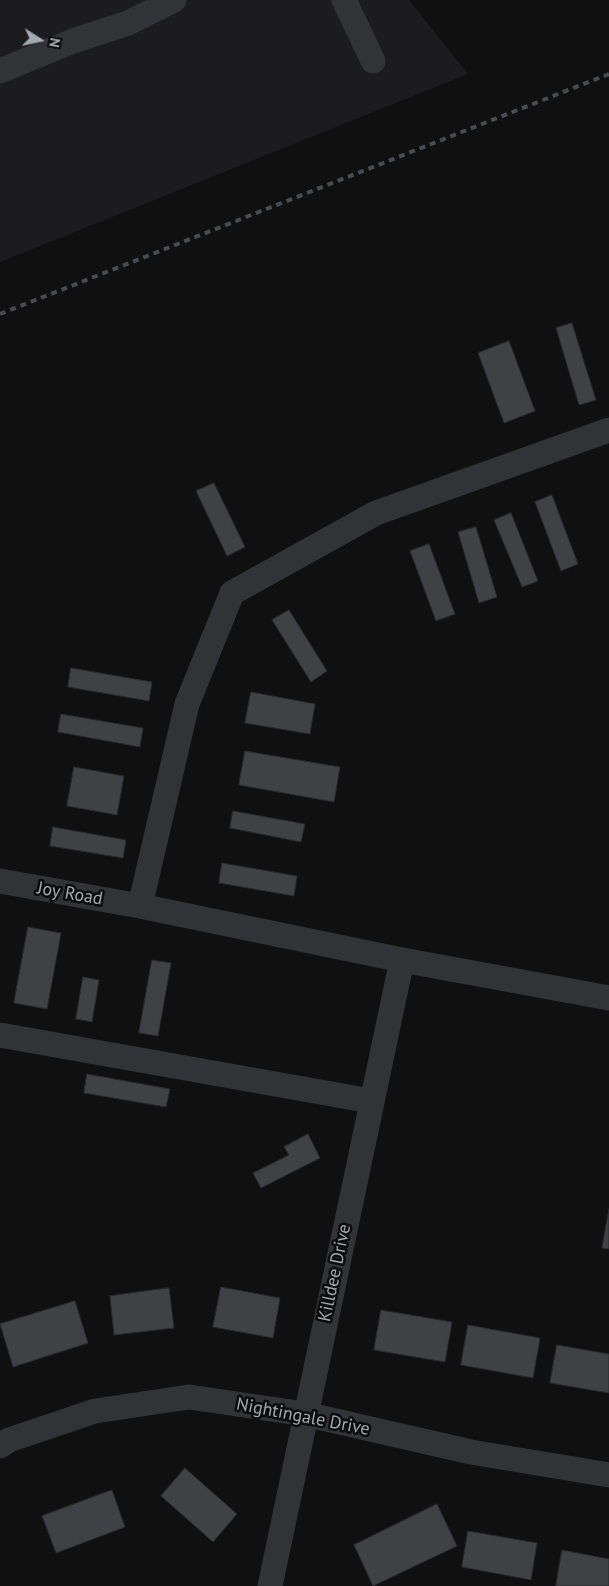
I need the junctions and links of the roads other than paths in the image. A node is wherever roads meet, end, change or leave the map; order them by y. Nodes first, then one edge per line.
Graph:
1 (174, 0) edge
2 (344, 0) edge
3 (373, 61) dead end
4 (0, 71) edge
5 (609, 430) edge
6 (0, 881) edge
7 (140, 906) junction
8 (402, 960) junction
9 (609, 998) edge
10 (0, 1035) edge
11 (371, 1101) junction
12 (305, 1414) junction
13 (0, 1446) edge
14 (609, 1475) edge
15 (270, 1586) edge

1 - 4 street
2 - 3 street
5 - 7 street
6 - 7 street, Joy Road
7 - 8 street, Joy Road
8 - 9 street, Joy Road
8 - 11 street, Killdee Drive
10 - 11 street
11 - 12 street, Killdee Drive
12 - 13 street, Nightingale Drive
12 - 14 street, Nightingale Drive
12 - 15 street, Killdee Drive

